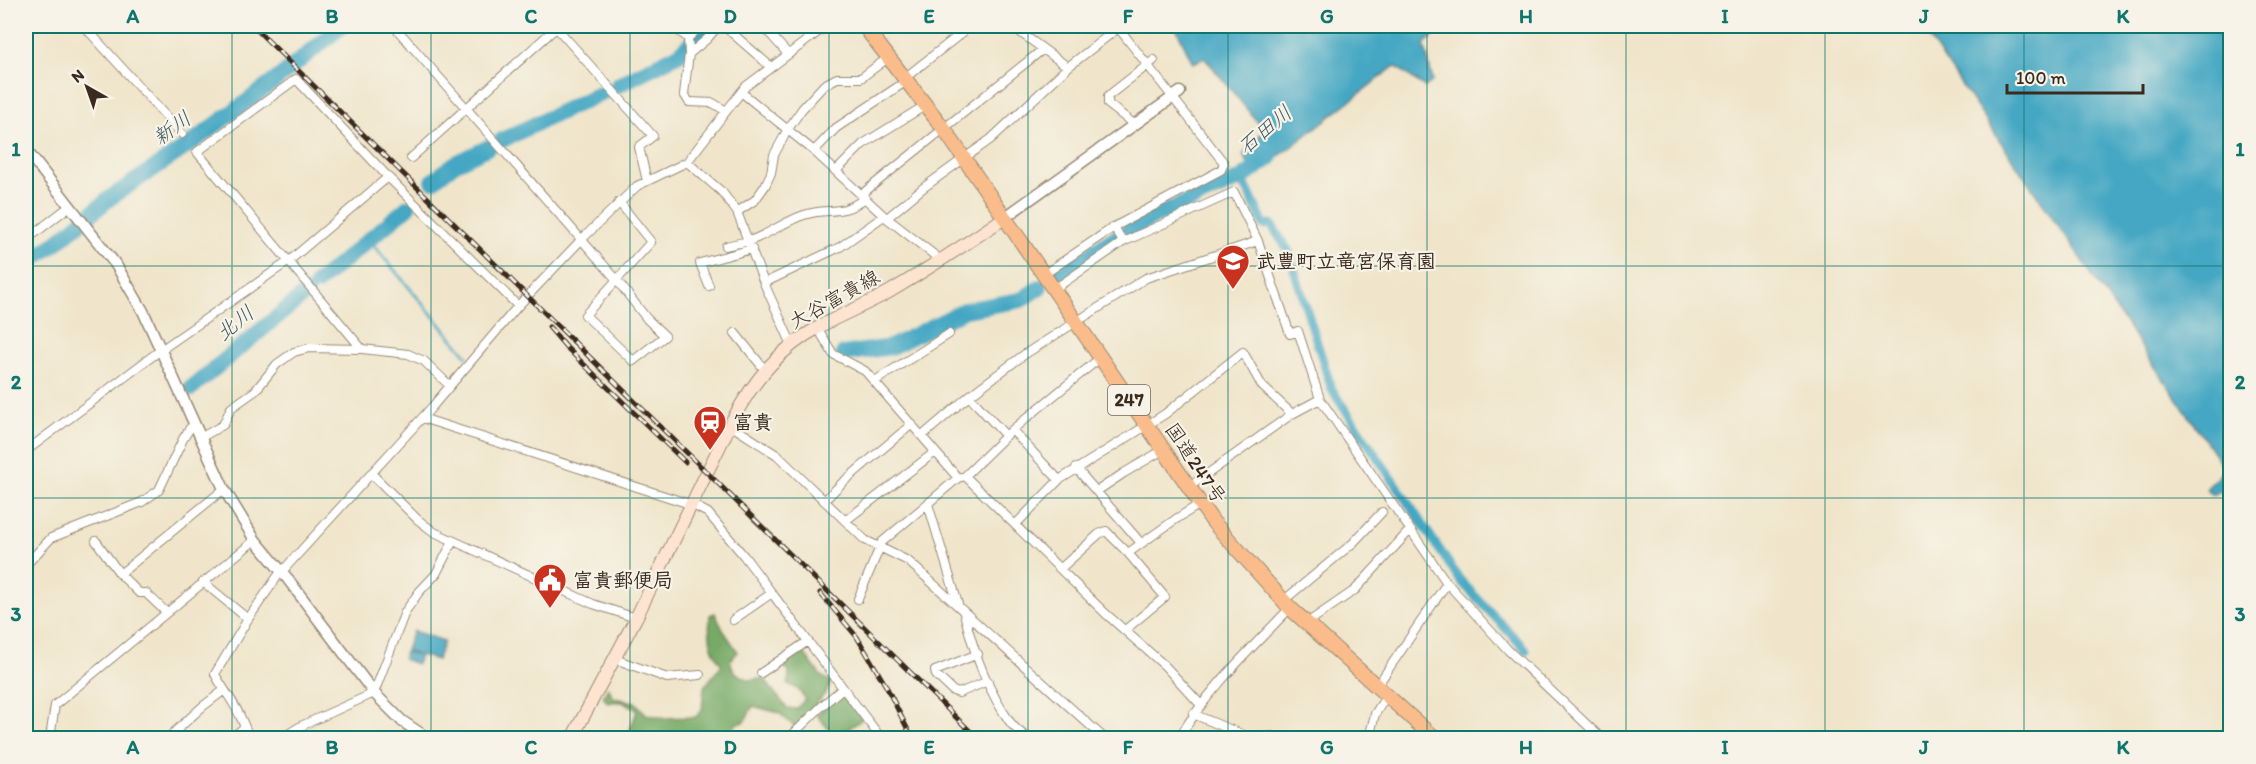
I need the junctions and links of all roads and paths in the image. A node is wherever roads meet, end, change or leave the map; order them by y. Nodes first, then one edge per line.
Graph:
1 (84, 26) edge
2 (394, 26) edge
3 (556, 26) edge
4 (672, 26) edge
5 (701, 26) edge
6 (718, 26) edge
7 (724, 26) edge
8 (763, 26) edge
9 (823, 26) edge
10 (869, 27) edge
11 (1117, 27) edge
12 (1017, 30) dead end
13 (963, 32) dead end
14 (688, 38) junction
15 (1042, 50) junction
16 (689, 54) junction
17 (788, 54) junction
18 (889, 57) junction
19 (1150, 63) junction
20 (771, 67) junction
21 (1068, 67) junction
22 (907, 79) junction
23 (741, 92) junction
24 (1177, 95) junction
25 (926, 105) junction
26 (466, 108) junction
27 (726, 111) junction
28 (1135, 124) junction
29 (788, 129) junction
30 (944, 129) junction
31 (182, 134) dead end
32 (26, 150) edge
33 (814, 152) junction
34 (411, 158) dead end
35 (964, 158) junction
36 (687, 162) junction
37 (836, 171) junction
38 (388, 177) junction
39 (647, 181) junction
40 (864, 196) junction
41 (620, 202) junction
42 (72, 209) junction
43 (737, 212) junction
44 (885, 217) junction
45 (1004, 218) junction
46 (1114, 227) junction
47 (26, 240) edge
48 (581, 240) junction
49 (1258, 241) junction
50 (1123, 242) junction
51 (751, 245) junction
52 (726, 246) dead end
53 (289, 261) junction
54 (942, 261) junction
55 (1043, 275) junction
56 (616, 279) junction
57 (764, 283) junction
58 (709, 286) dead end
59 (1053, 290) junction
60 (518, 306) junction
61 (1076, 324) junction
62 (817, 327) junction
63 (735, 333) dead end
64 (949, 334) dead end
65 (792, 345) junction
66 (362, 349) junction
67 (162, 350) junction
68 (1100, 358) junction
69 (765, 370) junction
70 (874, 381) junction
71 (450, 386) junction
72 (969, 396) junction
73 (1320, 399) junction
74 (1292, 414) junction
75 (422, 418) junction
76 (912, 424) junction
77 (195, 425) junction
78 (730, 425) junction
79 (1147, 426) junction
80 (1009, 433) junction
81 (922, 436) junction
82 (200, 438) junction
83 (1163, 450) junction
84 (26, 451) edge
85 (935, 452) junction
86 (1076, 468) junction
87 (371, 473) junction
88 (962, 477) junction
89 (1059, 480) junction
90 (1189, 487) junction
91 (224, 489) junction
92 (1097, 491) junction
93 (825, 501) junction
94 (928, 504) junction
95 (1200, 504) junction
96 (693, 505) junction
97 (1382, 512) dead end
98 (845, 521) junction
99 (1015, 525) junction
100 (1410, 530) junction
101 (255, 540) junction
102 (96, 541) dead end
103 (453, 542) junction
104 (1141, 543) junction
105 (879, 547) junction
106 (1128, 553) junction
107 (26, 565) edge
108 (1060, 568) junction
109 (282, 572) junction
110 (120, 574) junction
111 (203, 582) junction
112 (1447, 583) junction
113 (772, 593) junction
114 (858, 599) dead end
115 (1287, 604) junction
116 (962, 609) junction
117 (166, 612) junction
118 (636, 618) junction
119 (248, 619) junction
120 (733, 620) dead end
121 (1307, 623) junction
122 (1125, 630) junction
123 (808, 641) junction
124 (978, 654) junction
125 (615, 659) junction
126 (761, 673) dead end
127 (700, 675) dead end
128 (988, 681) junction
129 (843, 688) junction
130 (223, 691) junction
131 (1382, 691) junction
132 (374, 693) junction
133 (1201, 705) junction
134 (1193, 714) junction
135 (244, 728) junction
136 (50, 738) edge
137 (168, 738) edge
138 (231, 738) edge
139 (250, 738) edge
140 (282, 738) edge
141 (427, 738) edge
142 (572, 738) edge
143 (789, 738) edge
144 (881, 738) edge
145 (1028, 738) edge
146 (1104, 738) edge
147 (1179, 738) edge
148 (1251, 738) edge
149 (1261, 738) edge
150 (1277, 738) edge
151 (1369, 738) edge
152 (1434, 738) edge
153 (1601, 738) edge

1 - 31 street
2 - 26 street
3 - 26 street
3 - 39 street
4 - 14 street
5 - 14 street
6 - 16 street
7 - 20 street
8 - 17 street
9 - 17 street
10 - 18 highway, 国道247号 / 247
11 - 19 street
11 - 21 street
12 - 15 street
13 - 22 street
14 - 16 street
15 - 21 street
15 - 30 street
16 - 27 street
17 - 20 street
18 - 22 highway, 国道247号 / 247
18 - 29 street
19 - 24 street
19 - 28 street
20 - 23 street
21 - 35 street
22 - 25 highway, 国道247号 / 247
22 - 33 street
23 - 27 street
23 - 29 street
24 - 28 street
24 - 46 street
25 - 30 highway, 国道247号 / 247
25 - 37 street
26 - 34 street
26 - 48 street
27 - 36 street
28 - 45 street
29 - 33 street
29 - 43 street
30 - 35 highway, 国道247号 / 247
30 - 40 street
32 - 42 street
33 - 37 street
35 - 44 street
35 - 45 highway, 国道247号 / 247
36 - 39 street
36 - 43 street
37 - 40 street
38 - 53 street
38 - 53 street
38 - 60 street
39 - 41 street
40 - 44 street
40 - 51 street
41 - 48 street
41 - 56 street
42 - 47 street
42 - 67 street
43 - 51 street
44 - 54 street
44 - 57 street
45 - 54 main road, 大谷富貴線
45 - 55 highway, 国道247号 / 247
46 - 50 street
46 - 55 street
48 - 56 street
48 - 60 street
49 - 50 street
49 - 61 street
49 - 73 street
50 - 59 street
51 - 52 street
51 - 57 street
51 - 58 street
53 - 66 street
53 - 67 street
54 - 62 main road, 大谷富貴線
55 - 59 highway, 国道247号 / 247
56 - 56 street
57 - 65 street
59 - 61 highway, 国道247号 / 247
60 - 71 street
61 - 68 highway, 国道247号 / 247
61 - 72 street
62 - 65 main road, 大谷富貴線
62 - 70 street
63 - 69 street
64 - 70 street
65 - 69 main road, 大谷富貴線
66 - 71 street
66 - 82 street
67 - 77 street
67 - 84 street
68 - 79 highway, 国道247号 / 247
68 - 80 street
69 - 78 main road, 大谷富貴線
70 - 76 street
71 - 75 street
72 - 80 street
72 - 81 street
73 - 74 street
73 - 100 street
74 - 79 street
74 - 90 street
75 - 87 street
75 - 96 street
76 - 81 street
76 - 93 street
77 - 82 street
77 - 107 street
78 - 93 street
78 - 96 main road, 大谷富貴線
79 - 83 highway, 国道247号 / 247
79 - 86 street
80 - 88 street
80 - 89 street
81 - 85 street
82 - 91 street
83 - 90 highway, 国道247号 / 247
83 - 92 street
85 - 88 street
85 - 98 street
86 - 89 street
86 - 92 street
87 - 103 street
87 - 109 street
88 - 94 street
88 - 99 street
89 - 99 street
90 - 95 highway, 国道247号 / 247
91 - 101 street
91 - 110 street
92 - 104 street
93 - 98 street
94 - 105 street
94 - 116 street
95 - 104 street
95 - 115 highway, 国道247号 / 247
96 - 113 street
96 - 118 main road, 大谷富貴線
97 - 115 street
98 - 105 street
99 - 108 street
100 - 112 street
100 - 121 street
101 - 109 street
101 - 111 street
102 - 110 street
103 - 118 street
103 - 132 street
104 - 106 street
105 - 114 street
105 - 116 street
106 - 108 street
106 - 122 street
108 - 122 street
109 - 119 street
109 - 132 street
110 - 117 street
111 - 117 street
111 - 119 street
112 - 131 street
112 - 153 street
113 - 120 street
113 - 123 street
115 - 121 highway, 国道247号 / 247
115 - 133 street
116 - 124 street
116 - 146 street
117 - 136 street
118 - 125 main road, 大谷富貴線
119 - 130 street
121 - 131 highway, 国道247号 / 247
122 - 133 street
123 - 126 street
123 - 129 street
124 - 128 street
124 - 128 street
125 - 127 street
125 - 142 main road, 大谷富貴線
128 - 145 street
129 - 143 street
129 - 144 street
130 - 135 street
130 - 137 street
131 - 151 street
131 - 152 highway, 国道247号 / 247
132 - 140 street
132 - 141 street
133 - 134 street
134 - 147 street
134 - 148 street
135 - 138 street
135 - 139 street
149 - 150 street

